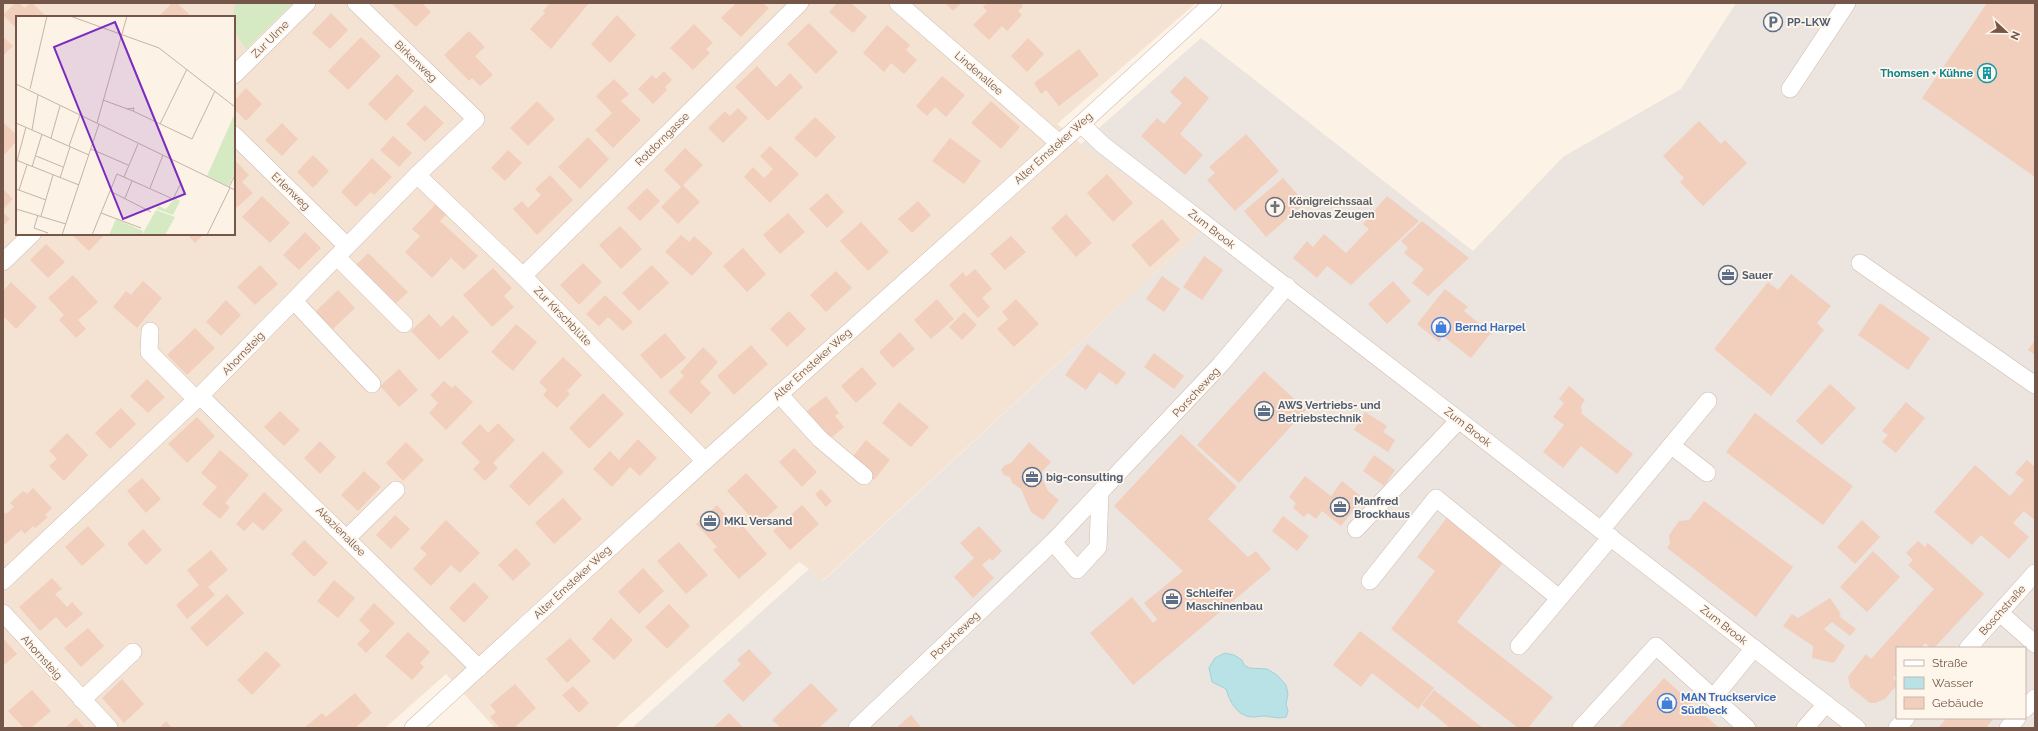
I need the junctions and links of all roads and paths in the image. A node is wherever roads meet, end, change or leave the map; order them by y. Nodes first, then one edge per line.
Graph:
1 (307, 3) edge
2 (356, 3) edge
3 (800, 3) edge
4 (898, 3) edge
5 (1213, 3) edge
6 (1847, 3) edge
7 (235, 74) edge
8 (1790, 89) dead end
9 (476, 119) joint
10 (1081, 124) junction
11 (235, 136) edge
12 (1059, 143) junction
13 (417, 175) junction
14 (31, 235) edge
15 (342, 252) junction
16 (3, 262) edge
17 (1860, 263) dead end
18 (523, 276) junction
19 (1287, 286) junction
20 (294, 301) junction
21 (404, 324) dead end
22 (150, 330) dead end
23 (372, 384) dead end
24 (2035, 384) edge
25 (779, 394) junction
26 (198, 398) junction
27 (1708, 401) dead end
28 (1459, 420) junction
29 (1672, 446) junction
30 (705, 461) junction
31 (1707, 473) dead end
32 (864, 476) dead end
33 (396, 490) dead end
34 (1100, 492) junction
35 (1356, 529) dead end
36 (1606, 534) junction
37 (347, 538) junction
38 (1052, 542) junction
39 (2035, 573) edge
40 (3, 581) edge
41 (1370, 581) dead end
42 (1559, 598) junction
43 (2000, 612) junction
44 (3, 613) edge
45 (2035, 644) edge
46 (1519, 646) dead end
47 (1969, 647) edge
48 (1754, 648) junction
49 (133, 652) dead end
50 (479, 668) junction
51 (1713, 698) junction
52 (2035, 698) edge
53 (82, 700) junction
54 (1826, 704) junction
55 (2026, 708) edge
56 (1905, 719) edge
57 (2016, 719) edge
58 (109, 728) edge
59 (413, 728) edge
60 (857, 728) edge
61 (1581, 728) edge
62 (1747, 728) edge
63 (1805, 728) edge
64 (1857, 728) edge
65 (1897, 728) edge
66 (2008, 728) edge

1 - 7 street, Zur Ulme
2 - 9 street, Birkenweg
3 - 18 street, Rotdorngasse
4 - 12 street, Lindenallee
5 - 10 street, Alter Emsteker Weg
6 - 8 street
9 - 13 street, Ahornsteig
10 - 12 street, Alter Emsteker Weg
10 - 19 street, Zum Brook
11 - 15 street, Erlenweg
12 - 25 street, Alter Emsteker Weg
13 - 15 street, Ahornsteig
13 - 18 street, Zur Kirschblüte
14 - 16 street
15 - 20 street, Ahornsteig
15 - 21 street, Erlenweg
17 - 24 street
18 - 30 street, Zur Kirschblüte
19 - 28 street, Zum Brook
19 - 34 street, Porscheweg
20 - 23 street
20 - 26 street, Ahornsteig
22 - 26 street, Akazienallee
25 - 30 street, Alter Emsteker Weg
25 - 32 street
26 - 37 street, Akazienallee
26 - 40 street, Ahornsteig
27 - 29 street
28 - 35 street
28 - 36 street, Zum Brook
29 - 31 street
29 - 36 street
30 - 50 street, Alter Emsteker Weg
33 - 37 street
34 - 38 street, Porscheweg
34 - 38 street
36 - 42 street
36 - 48 street, Zum Brook
37 - 50 street, Akazienallee
38 - 60 street, Porscheweg
39 - 43 street, Boschstraße
41 - 42 street
42 - 46 street
43 - 45 street
43 - 47 street, Boschstraße
44 - 53 street, Ahornsteig
48 - 51 street
48 - 54 street, Zum Brook
49 - 53 street
50 - 59 street, Alter Emsteker Weg
51 - 61 street
51 - 62 street
52 - 55 street
53 - 58 street, Ahornsteig
54 - 63 street
54 - 64 street, Zum Brook
56 - 65 street
57 - 66 street

